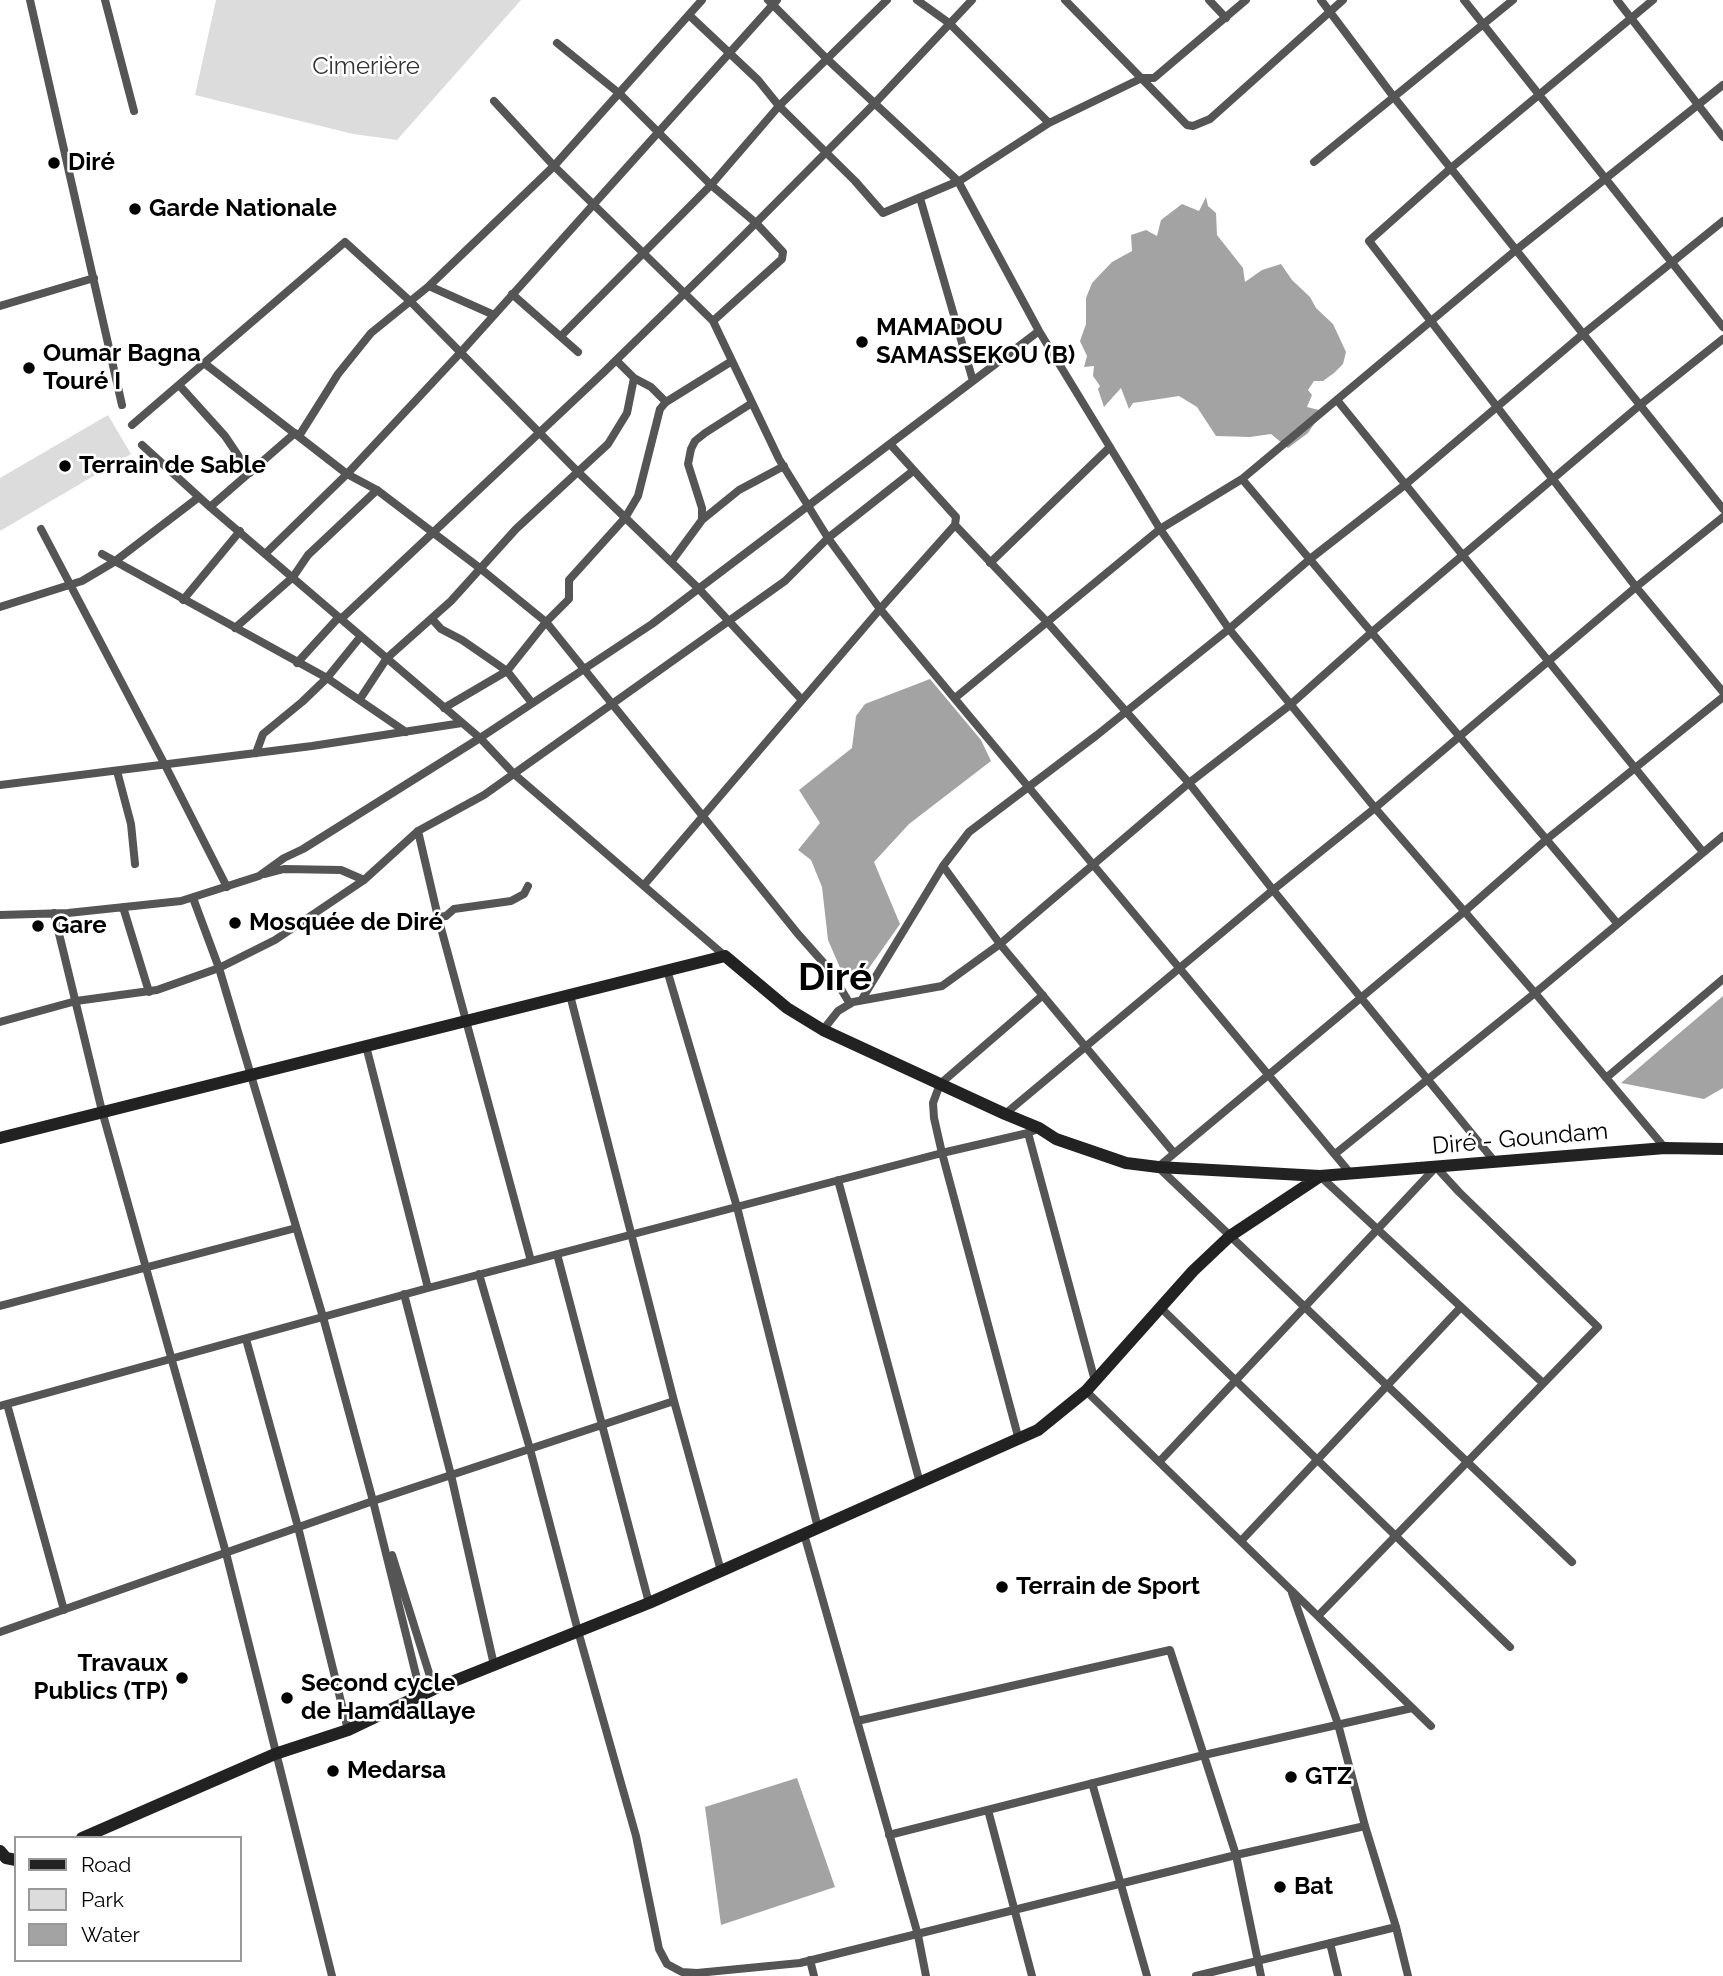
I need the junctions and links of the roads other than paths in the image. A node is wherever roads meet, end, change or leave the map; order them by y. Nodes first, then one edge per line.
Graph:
1 (30, 0) edge
2 (105, 0) edge
3 (702, 0) edge
4 (887, 0) edge
5 (917, 0) edge
6 (972, 0) edge
7 (1065, 0) edge
8 (1209, 0) edge
9 (1247, 0) edge
10 (1321, 0) edge
11 (1343, 0) edge
12 (1464, 0) edge
13 (1513, 0) edge
14 (1617, 0) edge
15 (1653, 0) edge
16 (773, 1) edge
17 (1330, 10) junction
18 (689, 15) junction
19 (1226, 18) junction
20 (1631, 18) junction
21 (949, 23) junction
22 (1484, 24) junction
23 (557, 43) dead end
24 (728, 52) junction
25 (827, 59) junction
26 (1142, 78) junction
27 (1723, 85) edge
28 (620, 94) junction
29 (1393, 96) junction
30 (1541, 96) junction
31 (494, 101) dead end
32 (875, 103) junction
33 (1698, 104) junction
34 (779, 106) junction
35 (134, 111) dead end
36 (1049, 123) junction
37 (658, 134) junction
38 (1723, 137) edge
39 (825, 153) junction
40 (1314, 162) dead end
41 (554, 166) junction
42 (1451, 168) junction
43 (1606, 179) junction
44 (958, 181) junction
45 (711, 185) junction
46 (920, 198) junction
47 (593, 204) junction
48 (1723, 221) edge
49 (756, 223) junction
50 (1516, 250) junction
51 (644, 253) junction
52 (1672, 262) junction
53 (94, 278) junction
54 (429, 286) junction
55 (685, 293) junction
56 (512, 294) junction
57 (411, 302) junction
58 (0, 306) edge
59 (494, 315) junction
60 (713, 321) junction
61 (1431, 322) junction
62 (1723, 327) edge
63 (1039, 331) junction
64 (1583, 334) junction
65 (561, 336) junction
66 (1723, 339) edge
67 (461, 352) junction
68 (578, 352) dead end
69 (616, 360) junction
70 (732, 361) junction
71 (204, 363) junction
72 (634, 378) junction
73 (973, 381) junction
74 (179, 385) junction
75 (1337, 400) junction
76 (666, 402) junction
77 (752, 403) junction
78 (122, 405) dead end
79 (1640, 405) junction
80 (1498, 408) junction
81 (132, 425) dead end
82 (539, 433) junction
83 (297, 435) junction
84 (890, 443) junction
85 (142, 445) dead end
86 (1110, 447) junction
87 (784, 466) junction
88 (913, 471) junction
89 (579, 472) junction
90 (250, 473) junction
91 (347, 474) junction
92 (1242, 478) junction
93 (1553, 480) junction
94 (1406, 484) junction
95 (377, 490) junction
96 (199, 497) junction
97 (210, 507) junction
98 (808, 507) junction
99 (1723, 509) edge
100 (1723, 517) edge
101 (625, 518) junction
102 (702, 520) junction
103 (955, 525) junction
104 (41, 529) dead end
105 (1160, 529) junction
106 (240, 531) junction
107 (433, 534) junction
108 (828, 538) junction
109 (266, 553) junction
110 (102, 554) dead end
111 (1463, 555) junction
112 (1310, 559) junction
113 (114, 562) junction
114 (671, 562) junction
115 (990, 563) junction
116 (481, 569) junction
117 (293, 577) junction
118 (69, 583) junction
119 (1636, 586) junction
120 (699, 589) junction
121 (183, 600) junction
122 (0, 607) edge
123 (880, 609) junction
124 (340, 618) junction
125 (432, 619) junction
126 (729, 621) junction
127 (546, 622) junction
128 (1048, 623) junction
129 (234, 628) junction
130 (1229, 629) junction
131 (1371, 632) junction
132 (361, 636) junction
133 (387, 658) junction
134 (1548, 660) junction
135 (297, 663) junction
136 (584, 670) junction
137 (507, 671) junction
138 (327, 678) junction
139 (1723, 694) edge
140 (955, 698) junction
141 (360, 699) junction
142 (802, 700) junction
143 (532, 704) junction
144 (611, 705) junction
145 (1290, 705) junction
146 (444, 708) junction
147 (1126, 710) junction
148 (462, 723) junction
149 (406, 732) junction
150 (1458, 735) junction
151 (480, 737) junction
152 (256, 753) junction
153 (165, 765) junction
154 (1634, 767) junction
155 (117, 771) junction
156 (514, 774) junction
157 (1189, 783) junction
158 (0, 785) edge
159 (1029, 787) junction
160 (1375, 808) junction
161 (703, 815) junction
162 (418, 831) junction
163 (1723, 836) edge
164 (1547, 839) junction
165 (1703, 852) junction
166 (135, 864) dead end
167 (943, 866) junction
168 (1094, 866) junction
169 (259, 876) junction
170 (365, 880) junction
171 (644, 885) junction
172 (528, 886) dead end
173 (227, 887) junction
174 (1273, 890) junction
175 (193, 898) junction
176 (123, 907) junction
177 (1465, 911) junction
178 (54, 913) junction
179 (0, 915) edge
180 (438, 917) junction
181 (1617, 923) junction
182 (1000, 944) junction
183 (725, 956) junction
184 (219, 968) junction
185 (1180, 968) junction
186 (667, 970) junction
187 (1723, 979) edge
188 (149, 992) junction
189 (1535, 993) junction
190 (570, 995) junction
191 (1043, 995) junction
192 (1360, 996) junction
193 (862, 999) junction
194 (76, 1001) junction
195 (850, 1004) junction
196 (0, 1022) edge
197 (468, 1022) junction
198 (823, 1030) junction
199 (366, 1046) junction
200 (1087, 1046) junction
201 (1268, 1074) junction
202 (249, 1075) junction
203 (1427, 1078) junction
204 (1606, 1078) junction
205 (940, 1084) junction
206 (102, 1111) junction
207 (1005, 1114) junction
208 (1034, 1130) junction
209 (0, 1138) edge
210 (1665, 1148) junction
211 (1723, 1149) edge
212 (942, 1153) junction
213 (1174, 1153) junction
214 (1335, 1154) junction
215 (1495, 1162) junction
216 (1158, 1167) junction
217 (1436, 1167) junction
218 (1352, 1175) junction
219 (1320, 1176) junction
220 (838, 1180) junction
221 (737, 1207) junction
222 (296, 1228) junction
223 (1377, 1230) junction
224 (631, 1235) junction
225 (1230, 1236) junction
226 (556, 1254) junction
227 (531, 1261) junction
228 (146, 1268) junction
229 (479, 1274) junction
230 (428, 1288) junction
231 (404, 1294) junction
232 (0, 1306) edge
233 (1160, 1307) junction
234 (1305, 1307) junction
235 (1461, 1307) junction
236 (323, 1317) junction
237 (246, 1339) junction
238 (172, 1359) junction
239 (1236, 1381) junction
240 (1543, 1383) junction
241 (1387, 1385) junction
242 (1091, 1386) junction
243 (674, 1401) junction
244 (4, 1405) edge
245 (602, 1425) junction
246 (1019, 1440) junction
247 (530, 1449) junction
248 (1317, 1460) junction
249 (1160, 1461) junction
250 (1467, 1462) junction
251 (451, 1475) junction
252 (920, 1483) junction
253 (373, 1501) junction
254 (298, 1527) junction
255 (818, 1528) junction
256 (804, 1534) junction
257 (1396, 1536) junction
258 (1241, 1541) junction
259 (226, 1553) junction
260 (392, 1555) dead end
261 (1572, 1562) dead end
262 (721, 1571) junction
263 (1292, 1590) junction
264 (649, 1603) junction
265 (64, 1610) junction
266 (1318, 1616) junction
267 (578, 1631) junction
268 (0, 1632) edge
269 (1510, 1647) dead end
270 (494, 1665) junction
271 (434, 1689) junction
272 (421, 1695) junction
273 (1412, 1708) junction
274 (857, 1721) junction
275 (1338, 1724) junction
276 (1432, 1726) dead end
277 (348, 1730) junction
278 (275, 1754) junction
279 (1204, 1755) junction
280 (1092, 1783) junction
281 (988, 1810) junction
282 (1365, 1826) junction
283 (889, 1835) junction
284 (87, 1836) edge
285 (1236, 1855) junction
286 (1121, 1884) junction
287 (1015, 1910) junction
288 (1396, 1927) junction
289 (918, 1935) junction
290 (1330, 1943) junction
291 (810, 1960) junction
292 (1258, 1960) junction
293 (667, 1964) junction
294 (332, 1976) edge
295 (676, 1976) edge
296 (814, 1976) edge
297 (926, 1976) edge
298 (1032, 1976) edge
299 (1147, 1976) edge
300 (1198, 1976) edge
301 (1261, 1976) edge
302 (1338, 1976) edge
303 (1408, 1976) edge

1 - 53 street
2 - 35 street
3 - 18 street
4 - 25 street
5 - 21 street
6 - 21 street
7 - 26 street
8 - 19 street
9 - 19 street
10 - 17 street
11 - 17 street
12 - 22 street
13 - 22 street
14 - 20 street
15 - 20 street
16 - 24 street
16 - 25 street
17 - 26 street
17 - 29 street
18 - 24 street
18 - 28 street
19 - 26 street
20 - 30 street
20 - 33 street
21 - 32 street
21 - 36 street
22 - 29 street
22 - 30 street
23 - 28 street
24 - 34 street
24 - 37 street
25 - 32 street
25 - 34 street
26 - 36 street
27 - 33 street
28 - 37 street
28 - 41 street
29 - 40 street
29 - 42 street
30 - 42 street
30 - 43 street
31 - 41 street
32 - 39 street
32 - 44 street
33 - 38 street
33 - 43 street
34 - 39 street
34 - 45 street
36 - 44 street
37 - 45 street
37 - 47 street
39 - 46 street
39 - 49 street
41 - 47 street
41 - 54 street
42 - 50 street
42 - 61 street
43 - 50 street
43 - 52 street
44 - 46 street
44 - 63 street
45 - 49 street
45 - 51 street
46 - 73 street
47 - 51 street
47 - 56 street
48 - 52 street
49 - 55 street
49 - 60 street
50 - 61 street
50 - 64 street
51 - 55 street
51 - 65 street
52 - 62 street
52 - 64 street
53 - 58 street
53 - 78 street
54 - 57 street
54 - 59 street
55 - 60 street
55 - 69 street
56 - 59 street
56 - 65 street
57 - 67 street
57 - 71 street
57 - 83 street
59 - 67 street
60 - 70 street
61 - 75 street
61 - 80 street
63 - 73 street
63 - 86 street
64 - 79 street
64 - 80 street
65 - 68 street
66 - 79 street
67 - 82 street
67 - 91 street
69 - 72 street
69 - 82 street
70 - 76 street
70 - 77 street
71 - 74 street
71 - 83 street
72 - 76 street
72 - 89 street
73 - 84 street
74 - 81 street
74 - 90 street
75 - 92 street
75 - 94 street
76 - 101 street
77 - 87 street
77 - 102 street
79 - 93 street
79 - 99 street
80 - 93 street
80 - 94 street
82 - 89 street
82 - 107 street
83 - 90 street
83 - 91 street
84 - 88 street
84 - 98 street
85 - 96 street
86 - 105 street
86 - 115 street
87 - 98 street
87 - 102 street
88 - 103 street
88 - 108 street
89 - 101 street
89 - 116 street
90 - 97 street
91 - 95 street
91 - 109 street
92 - 105 street
92 - 112 street
93 - 111 street
93 - 119 street
94 - 111 street
94 - 112 street
95 - 107 street
95 - 117 street
96 - 97 street
96 - 113 street
97 - 106 street
98 - 108 street
98 - 120 street
100 - 119 street
101 - 114 street
101 - 127 street
102 - 114 street
103 - 115 street
103 - 123 street
104 - 118 street
105 - 128 street
105 - 130 street
106 - 109 street
106 - 121 street
107 - 116 street
107 - 124 street
108 - 123 street
108 - 126 street
109 - 117 street
110 - 113 street
111 - 131 street
111 - 134 street
112 - 130 street
112 - 131 street
113 - 118 street
113 - 121 street
114 - 120 street
115 - 128 street
116 - 125 street
116 - 127 street
117 - 124 street
117 - 129 street
118 - 122 street
118 - 153 street
119 - 134 street
119 - 139 street
120 - 126 street
120 - 136 street
121 - 129 street
123 - 140 street
123 - 142 street
124 - 132 street
124 - 135 street
125 - 133 street
125 - 137 street
126 - 142 street
126 - 144 street
127 - 136 street
127 - 137 street
128 - 140 street
128 - 147 street
129 - 135 street
130 - 145 street
130 - 147 street
131 - 145 street
131 - 150 street
132 - 133 street
132 - 138 street
133 - 141 street
133 - 146 street
134 - 150 street
134 - 154 street
135 - 138 street
136 - 143 street
136 - 144 street
137 - 143 street
137 - 146 street
138 - 141 street
138 - 152 street
139 - 154 street
140 - 159 street
141 - 149 street
142 - 161 street
143 - 151 street
144 - 156 street
144 - 161 street
145 - 157 street
145 - 160 street
146 - 148 street
147 - 157 street
147 - 159 street
148 - 149 street
148 - 151 street
149 - 152 street
150 - 160 street
150 - 164 street
151 - 156 street
151 - 169 street
152 - 153 street
153 - 155 street
153 - 173 street
154 - 164 street
154 - 165 street
155 - 158 street
155 - 166 street
156 - 162 street
156 - 171 street
157 - 168 street
157 - 174 street
159 - 167 street
159 - 168 street
160 - 174 street
160 - 177 street
161 - 171 street
161 - 195 street
162 - 170 street
162 - 180 street
163 - 165 street
164 - 177 street
164 - 181 street
165 - 181 street
167 - 182 street
167 - 193 street
168 - 182 street
168 - 185 street
169 - 170 street
169 - 173 street
170 - 184 street
171 - 183 street
172 - 180 street
173 - 175 street
174 - 185 street
174 - 192 street
175 - 176 street
175 - 184 street
176 - 178 street
176 - 188 street
177 - 189 street
177 - 192 street
178 - 179 street
178 - 194 street
180 - 197 street
181 - 189 street
182 - 191 street
182 - 193 street
183 - 186 main road
183 - 198 main road, Diré - Goundam
184 - 188 street
184 - 202 street
185 - 200 street
185 - 201 street
186 - 190 main road
186 - 221 street
187 - 204 street
188 - 194 street
189 - 203 street
189 - 204 street
190 - 197 main road
190 - 224 street
191 - 200 street
191 - 205 street
192 - 201 street
192 - 203 street
193 - 195 street
194 - 196 street
194 - 206 street
195 - 198 street
197 - 199 main road
197 - 227 street
198 - 205 main road, Diré - Goundam
199 - 202 main road
199 - 230 street
200 - 207 street
200 - 213 street
201 - 213 street
201 - 214 street
202 - 206 main road
202 - 222 street
203 - 214 street
203 - 215 street
204 - 210 street
205 - 207 main road, Diré - Goundam
205 - 212 street
206 - 209 main road
206 - 228 street
207 - 208 main road, Diré - Goundam
208 - 212 street
208 - 216 main road, Diré - Goundam
208 - 242 street
210 - 211 main road, Diré - Goundam
210 - 215 main road, Diré - Goundam
212 - 220 street
212 - 246 street
213 - 216 street
214 - 218 street
215 - 217 main road, Diré - Goundam
216 - 219 main road, Diré - Goundam
216 - 225 street
217 - 218 main road, Diré - Goundam
217 - 223 street
217 - 240 street
218 - 219 main road, Diré - Goundam
219 - 223 street
219 - 225 main road
220 - 221 street
220 - 252 street
221 - 224 street
221 - 255 street
222 - 228 street
222 - 236 street
223 - 234 street
223 - 235 street
224 - 226 street
224 - 243 street
225 - 233 main road
225 - 234 street
226 - 227 street
226 - 245 street
227 - 229 street
228 - 232 street
228 - 238 street
229 - 230 street
229 - 247 street
230 - 231 street
231 - 236 street
231 - 251 street
233 - 239 street
233 - 242 main road
234 - 239 street
234 - 241 street
235 - 240 street
235 - 241 street
236 - 237 street
236 - 253 street
237 - 238 street
237 - 254 street
238 - 244 street
238 - 259 street
239 - 248 street
239 - 249 street
240 - 250 street
241 - 248 street
241 - 250 street
242 - 246 main road
242 - 249 street
243 - 245 street
243 - 262 street
244 - 265 street
245 - 247 street
245 - 264 street
246 - 252 main road
247 - 251 street
247 - 267 street
248 - 257 street
248 - 258 street
249 - 258 street
250 - 257 street
250 - 261 street
251 - 253 street
251 - 270 street
252 - 255 main road
253 - 254 street
253 - 272 street
254 - 259 street
254 - 277 street
255 - 256 main road
256 - 262 main road
256 - 274 street
257 - 266 street
257 - 269 street
258 - 263 street
259 - 265 street
259 - 278 street
260 - 271 street
262 - 264 main road
263 - 266 street
263 - 275 street
264 - 267 main road
265 - 268 street
266 - 273 street
267 - 270 main road
267 - 293 street
270 - 271 main road
271 - 272 main road
272 - 277 main road
273 - 275 street
273 - 276 street
274 - 279 street
274 - 283 street
275 - 279 street
275 - 282 street
277 - 278 main road
278 - 284 main road
278 - 294 street
279 - 280 street
279 - 285 street
280 - 281 street
280 - 286 street
281 - 283 street
281 - 287 street
282 - 285 street
282 - 288 street
283 - 289 street
285 - 286 street
285 - 292 street
286 - 287 street
286 - 299 street
287 - 289 street
287 - 298 street
288 - 290 street
288 - 303 street
289 - 291 street
289 - 297 street
290 - 292 street
290 - 302 street
291 - 293 street
291 - 296 street
292 - 300 street
292 - 301 street
293 - 295 street

